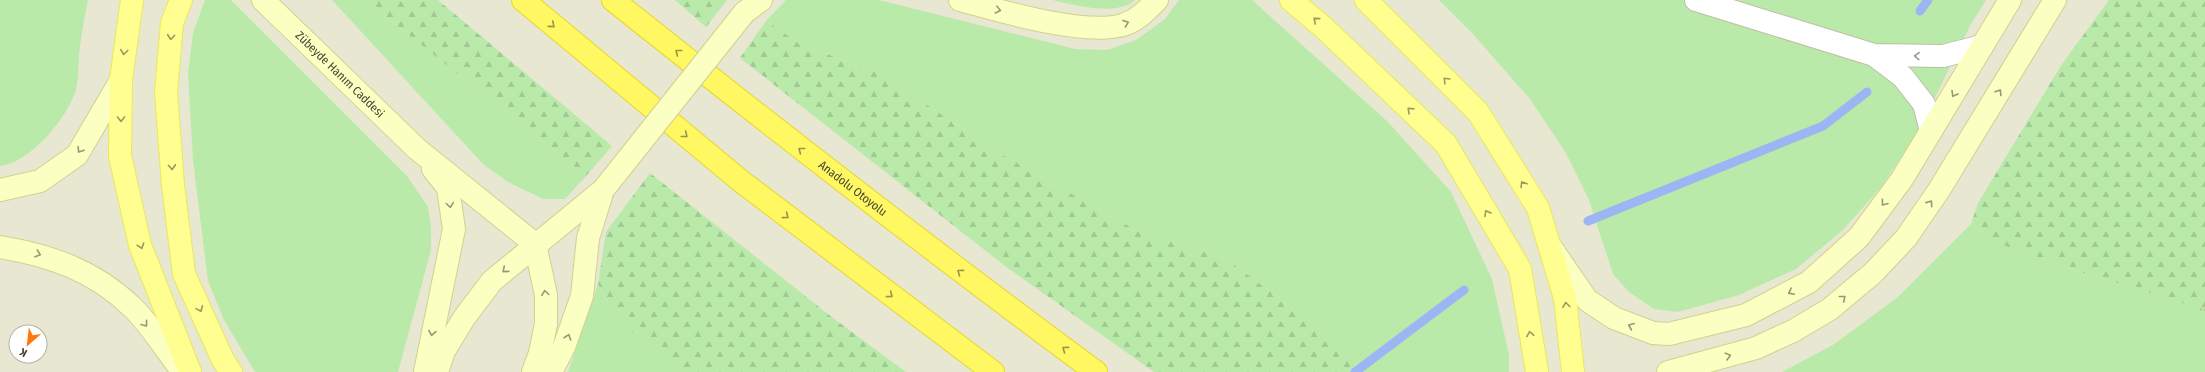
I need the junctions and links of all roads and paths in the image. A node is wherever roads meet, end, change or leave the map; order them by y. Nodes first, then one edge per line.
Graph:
1 (132, 0) edge
2 (181, 0) edge
3 (263, 0) edge
4 (522, 0) edge
5 (613, 0) edge
6 (761, 0) edge
7 (960, 0) edge
8 (1157, 0) edge
9 (1291, 0) edge
10 (1366, 0) edge
11 (1696, 0) edge
12 (2010, 0) edge
13 (2055, 0) edge
14 (746, 6) edge
15 (1982, 46) junction
16 (1874, 55) junction
17 (121, 80) junction
18 (1931, 131) junction
19 (417, 149) junction
20 (0, 190) edge
21 (602, 190) junction
22 (1548, 243) junction
23 (535, 244) junction
24 (0, 247) edge
25 (2200, 309) dead end
26 (2205, 310) edge
27 (183, 372) edge
28 (190, 372) edge
29 (231, 372) edge
30 (425, 372) edge
31 (437, 372) edge
32 (533, 372) edge
33 (551, 372) edge
34 (993, 372) edge
35 (1096, 372) edge
36 (1537, 372) edge
37 (1573, 372) edge
38 (1668, 372) edge

1 -> 17 main road
2 -> 29 main road
3 - 19 street, Zübeyde Hanım Caddesi
4 -> 34 highway
35 -> 5 highway, Anadolu Otoyolu
6 - 14 street
7 -> 8 street
36 -> 9 main road
22 -> 10 main road
11 - 16 street
12 - 15 street
38 -> 13 street
14 - 21 street, bridge
15 -> 16 street
15 -> 18 street
16 - 18 street
17 -> 20 street
17 -> 28 main road
18 -> 22 street
19 - 23 street
19 -> 30 street
21 - 23 street
33 -> 21 street
37 -> 22 main road
23 -> 31 street
32 -> 23 street
24 -> 27 street
25 - 26 path

